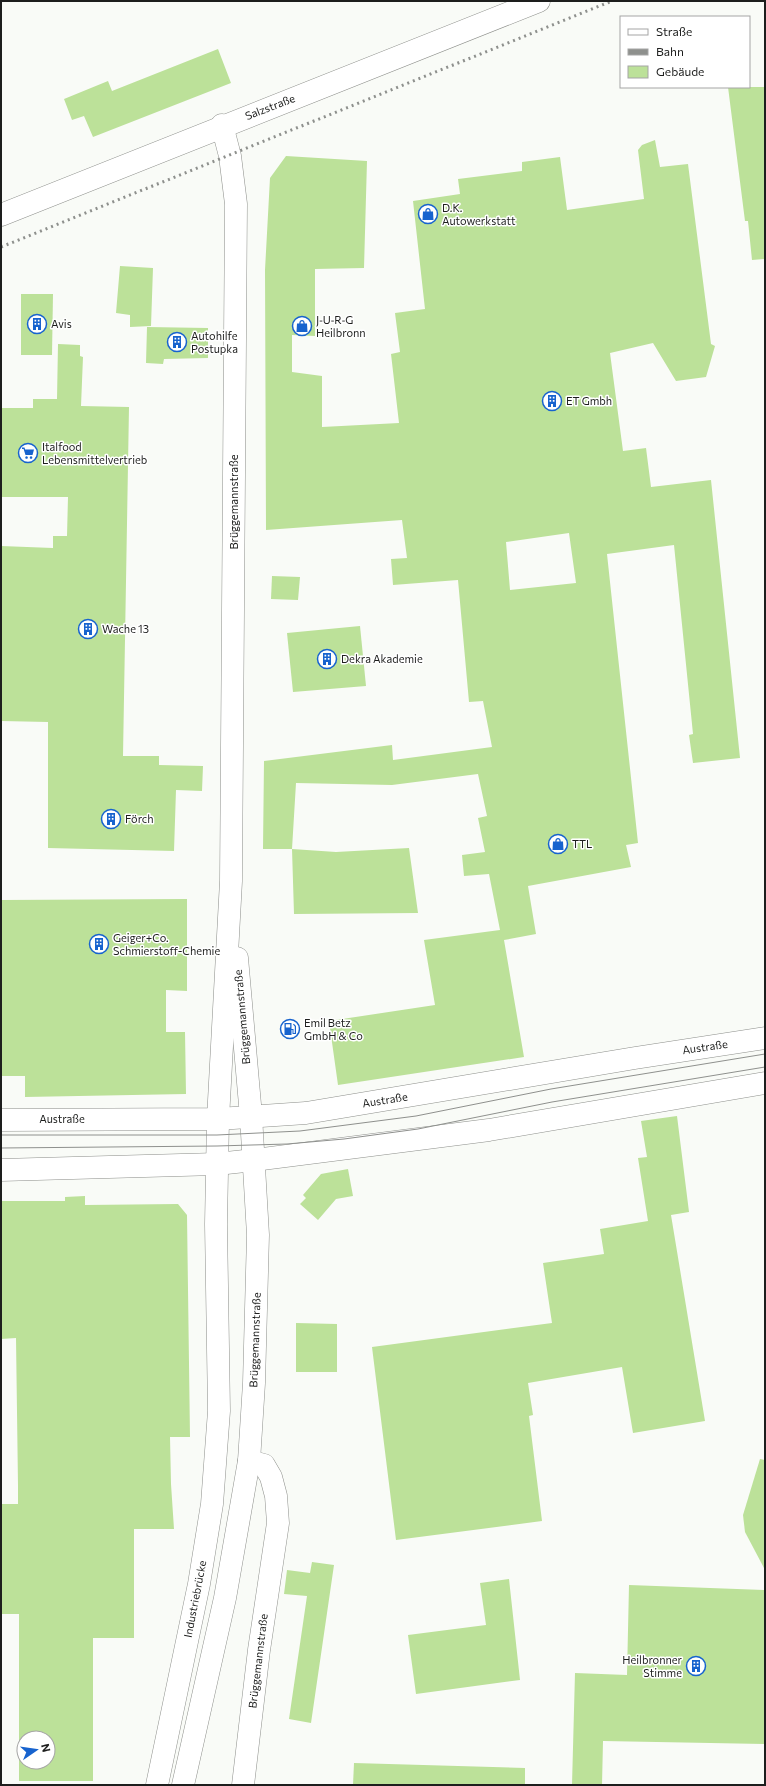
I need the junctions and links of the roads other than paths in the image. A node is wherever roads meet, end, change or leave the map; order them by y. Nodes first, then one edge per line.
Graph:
1 (539, 1) edge
2 (222, 125) junction
3 (1, 215) edge
4 (231, 881) junction
5 (765, 1038) edge
6 (765, 1084) edge
7 (251, 1116) junction
8 (218, 1119) junction
9 (1, 1120) edge
10 (254, 1160) junction
11 (217, 1164) junction
12 (1, 1170) edge
13 (219, 1411) joint
14 (249, 1461) junction
15 (157, 1785) edge
16 (183, 1785) edge
17 (243, 1785) edge

1 - 2 main road, Salzstraße
2 - 3 main road, Salzstraße
2 - 4 main road, Brüggemannstraße
4 - 7 main road, Brüggemannstraße
4 - 8 main road, Brüggemannstraße
5 - 7 main road, Austraße
6 - 10 main road
7 - 8 main road, Austraße
7 - 10 main road, Brüggemannstraße
8 - 9 main road, Austraße
8 - 11 main road, Brüggemannstraße
10 - 11 main road
10 - 14 main road, Brüggemannstraße
11 - 12 main road
11 - 13 main road, Brüggemannstraße
13 - 15 main road, Industriebrücke
14 - 16 main road
14 - 17 main road, Brüggemannstraße

